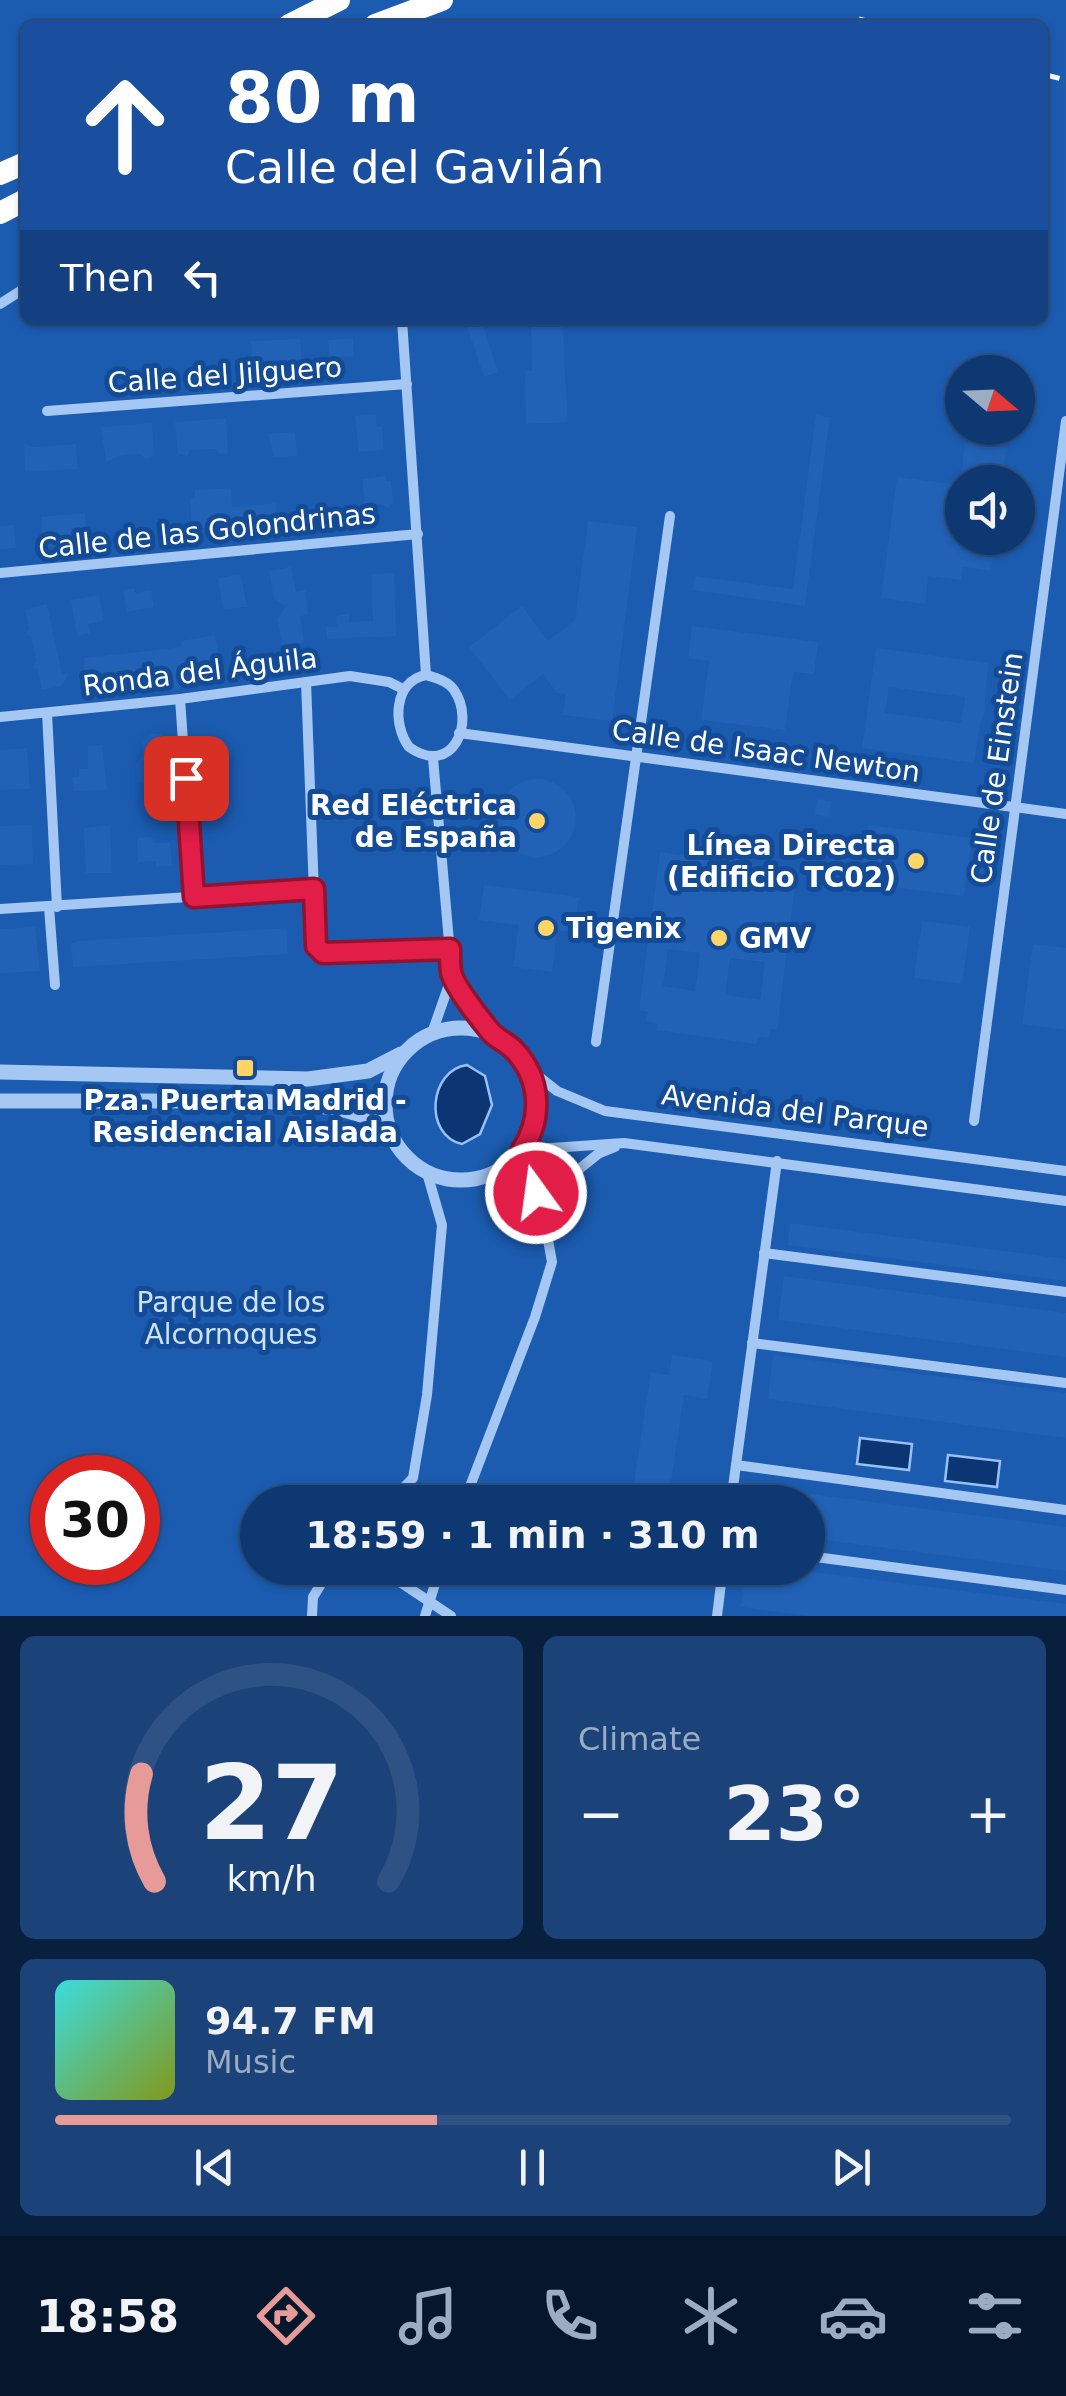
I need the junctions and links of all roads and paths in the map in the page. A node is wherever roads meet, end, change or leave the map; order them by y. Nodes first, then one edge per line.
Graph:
1 (339, 0) edge
2 (442, 0) edge
3 (300, 20) edge
4 (388, 20) edge
5 (402, 325) edge
6 (407, 384) junction
7 (47, 411) dead end
8 (1066, 420) edge
9 (670, 516) dead end
10 (418, 534) junction
11 (0, 574) edge
12 (426, 675) junction
13 (306, 682) junction
14 (403, 689) junction
15 (180, 699) junction
16 (47, 713) junction
17 (0, 717) edge
18 (459, 733) junction
19 (636, 757) junction
20 (433, 758) junction
21 (1015, 807) junction
22 (1066, 814) edge
23 (314, 889) junction
24 (194, 897) junction
25 (53, 907) junction
26 (0, 910) edge
27 (450, 949) junction
28 (452, 976) junction
29 (55, 985) dead end
30 (432, 1033) junction
31 (492, 1034) junction
32 (596, 1042) dead end
33 (404, 1052) junction
34 (528, 1068) junction
35 (0, 1072) edge
36 (0, 1101) edge
37 (974, 1121) dead end
38 (386, 1122) junction
39 (624, 1143) junction
40 (522, 1150) junction
41 (777, 1161) junction
42 (1066, 1171) edge
43 (427, 1173) junction
44 (1066, 1200) edge
45 (544, 1218) junction
46 (764, 1253) junction
47 (1066, 1292) edge
48 (752, 1343) junction
49 (1066, 1383) edge
50 (736, 1464) junction
51 (406, 1485) edge
52 (471, 1485) edge
53 (733, 1485) edge
54 (1066, 1510) edge
55 (825, 1558) edge
56 (321, 1585) edge
57 (407, 1585) edge
58 (435, 1585) edge
59 (721, 1585) edge
60 (1066, 1590) edge
61 (430, 1599) junction
62 (312, 1616) edge
63 (425, 1616) edge
64 (452, 1616) edge
65 (717, 1616) edge

1 - 3 highway
2 - 4 highway
5 - 6 street
6 - 7 street, Calle del Jilguero
6 - 10 street
8 - 21 street, Calle de Einstein
9 - 19 street
10 - 11 street, Calle de las Golondrinas
10 - 12 street
12 - 14 street
12 - 18 street
13 - 14 street, Ronda del Águila
13 - 15 street, Ronda del Águila
13 - 23 street
14 - 20 street
15 - 16 street, Ronda del Águila
15 - 24 street
16 - 17 street, Ronda del Águila
16 - 25 street
18 - 19 street, Calle de Isaac Newton
18 - 20 street
19 - 21 street, Calle de Isaac Newton
19 - 32 street
20 - 27 street
21 - 22 street, Calle de Isaac Newton
21 - 37 street, Calle de Einstein
23 - 24 street
23 - 27 street
24 - 25 street
25 - 26 street
25 - 29 street
27 - 28 street
28 - 30 street
28 - 31 street
30 - 31 street
30 - 33 street
31 - 34 street
33 - 35 street
33 - 38 street
34 - 40 street
34 - 42 street, Avenida del Parque
36 - 38 street
38 - 43 street
39 - 40 street, Avenida del Parque
39 - 41 street, Avenida del Parque
39 - 45 street
40 - 43 street
40 - 45 street
41 - 44 street, Avenida del Parque
41 - 46 street
43 - 51 street
45 - 52 street
46 - 47 street
46 - 48 street
48 - 49 street
48 - 50 street
50 - 53 street
50 - 54 street
55 - 60 street
56 - 62 street
57 - 61 street
58 - 61 street
59 - 65 street
61 - 63 street
61 - 64 street

